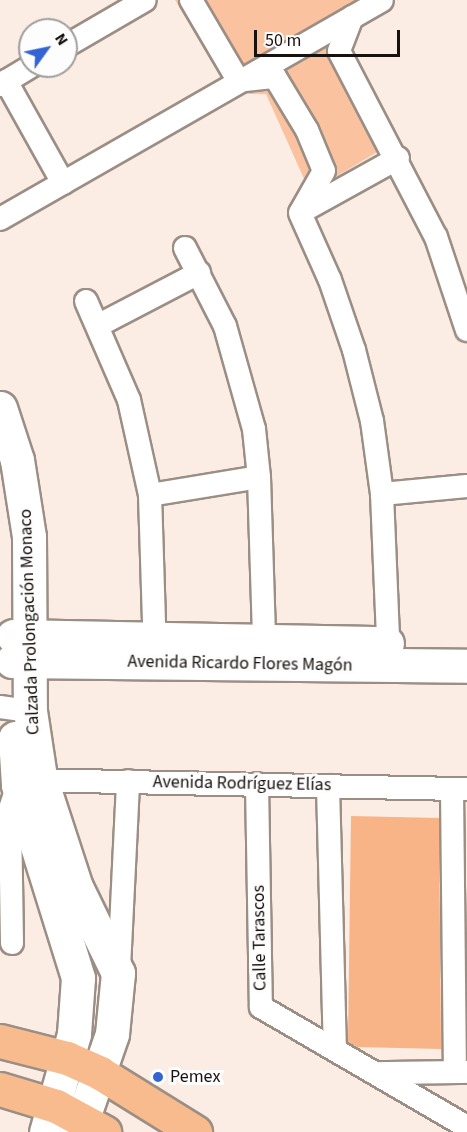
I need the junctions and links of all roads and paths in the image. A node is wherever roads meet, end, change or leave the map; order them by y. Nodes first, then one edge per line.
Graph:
1 (145, 0) edge
2 (191, 0) edge
3 (382, 0) edge
4 (347, 8) edge
5 (78, 39) edge
6 (18, 74) edge
7 (238, 80) junction
8 (3, 83) edge
9 (398, 158) junction
10 (63, 183) junction
11 (300, 213) junction
12 (0, 219) edge
13 (185, 248) dead end
14 (199, 273) junction
15 (86, 301) dead end
16 (99, 325) junction
17 (467, 330) edge
18 (0, 408) edge
19 (259, 477) junction
20 (467, 486) edge
21 (0, 488) edge
22 (382, 494) junction
23 (150, 495) junction
24 (264, 640) junction
25 (467, 643) edge
26 (21, 648) junction
27 (155, 651) junction
28 (389, 654) junction
29 (467, 666) edge
30 (14, 708) edge
31 (29, 781) junction
32 (128, 781) junction
33 (258, 784) junction
34 (328, 786) junction
35 (460, 789) edge
36 (12, 943) dead end
37 (118, 973) junction
38 (0, 1041) edge
39 (335, 1047) junction
40 (67, 1058) junction
41 (461, 1072) edge
42 (100, 1073) junction
43 (380, 1073) junction
44 (0, 1089) edge
45 (73, 1124) edge
46 (467, 1127) edge
47 (195, 1132) edge

1 - 5 street
2 - 7 street
3 - 4 street
4 - 7 street
4 - 9 street
6 - 8 street
7 - 10 street
7 - 11 street
8 - 10 street
9 - 11 street
9 - 17 street
10 - 12 street
11 - 22 street
13 - 14 street
14 - 16 street
14 - 19 street
15 - 16 street
16 - 23 street
18 - 26 street, Calzada Prolongación Monaco
19 - 23 street
19 - 24 street
20 - 22 street
21 - 26 street, Calzada Prolongación Monaco
22 - 28 street
23 - 27 street
24 - 27 street, Avenida Ricardo Flores Magón
24 - 28 street, Avenida Ricardo Flores Magón
25 - 28 street, Avenida Ricardo Flores Magón
26 - 27 street, Avenida Ricardo Flores Magón
26 - 30 street, Calzada Prolongación Monaco
27 - 28 street, Avenida Ricardo Flores Magón
28 - 29 street, Avenida Ricardo Flores Magón
30 - 31 street, Calzada Prolongación Monaco
31 - 32 street, Avenida Rodríguez Elías
31 - 36 street
31 - 37 street, Calzada Prolongación Monaco
31 - 40 street, Calzada Prolongación Monaco
32 - 33 street, Avenida Rodríguez Elías
32 - 37 street
33 - 34 street, Avenida Rodríguez Elías
33 - 39 street, Calle Tarascos
34 - 35 street, Avenida Rodríguez Elías
34 - 39 street
35 - 41 street
37 - 42 street
38 - 40 main road
39 - 43 street, Calle Tarascos
40 - 42 main road
40 - 45 street, Calzada Prolongación Monaco
41 - 43 street
42 - 45 street
42 - 47 main road
43 - 46 street, Calle Tarascos
44 - 45 main road

